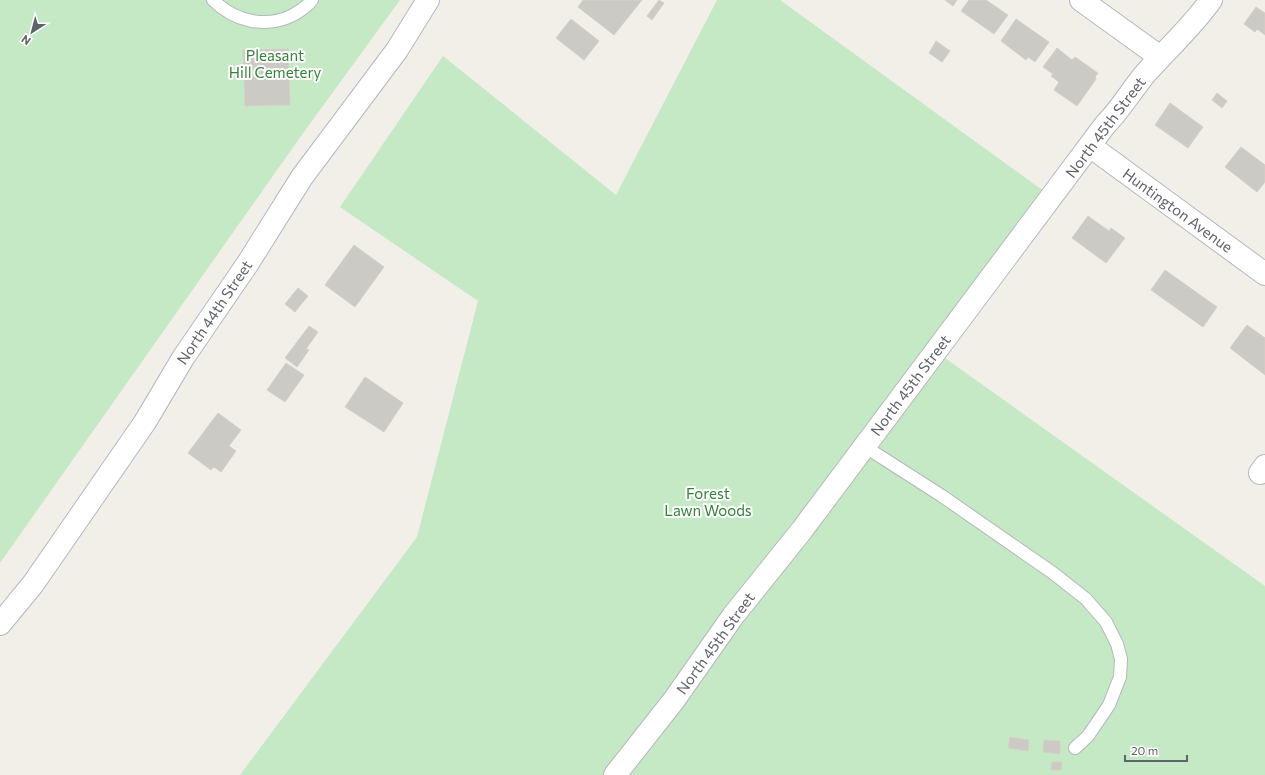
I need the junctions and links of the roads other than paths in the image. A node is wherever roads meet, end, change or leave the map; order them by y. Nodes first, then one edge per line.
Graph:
1 (212, 0) edge
2 (312, 0) edge
3 (428, 0) edge
4 (1082, 0) edge
5 (1211, 0) edge
6 (1160, 57) junction
7 (1090, 146) junction
8 (1265, 274) edge
9 (864, 446) junction
10 (0, 624) edge
11 (1075, 748) dead end
12 (615, 775) edge

1 - 2 lane
3 - 10 street, North 44th Street
4 - 6 street
5 - 6 street, North 45th Street
6 - 7 street, North 45th Street
7 - 8 street, Huntington Avenue
7 - 9 street, North 45th Street
9 - 11 lane
9 - 12 street, North 45th Street

